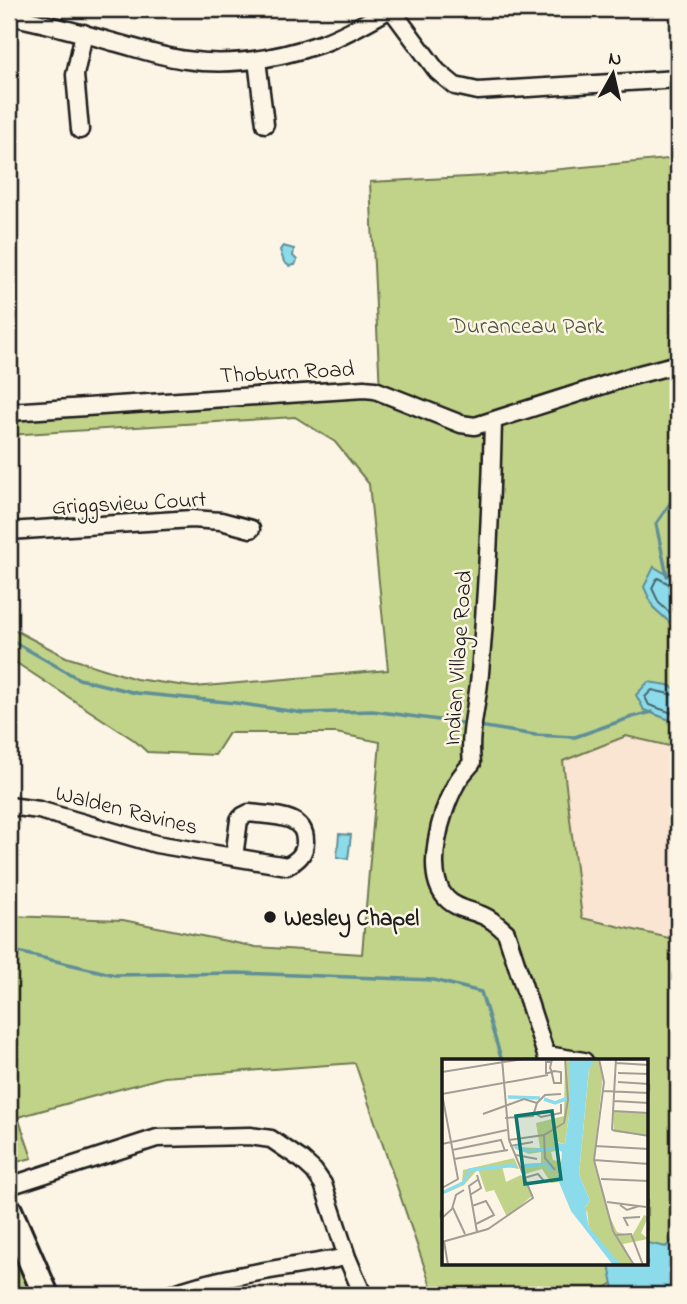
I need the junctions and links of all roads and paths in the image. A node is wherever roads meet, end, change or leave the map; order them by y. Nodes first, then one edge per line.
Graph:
1 (391, 9) edge
2 (9, 16) edge
3 (84, 33) junction
4 (257, 60) junction
5 (678, 79) edge
6 (265, 124) dead end
7 (80, 130) dead end
8 (678, 364) edge
9 (9, 412) edge
10 (493, 422) junction
11 (251, 529) dead end
12 (9, 531) edge
13 (9, 806) edge
14 (234, 857) junction
15 (547, 1058) edge
16 (9, 1186) edge
17 (9, 1210) edge
18 (347, 1257) junction
19 (46, 1295) edge
20 (169, 1295) edge
21 (363, 1295) edge

1 - 4 street
1 - 5 street
2 - 3 street
3 - 4 street
3 - 7 street
4 - 6 street
8 - 10 street, Thoburn Road
9 - 10 street, Thoburn Road
10 - 15 street, Indian Village Road
11 - 12 street, Griggsview Court
13 - 14 street, Walden Ravines
14 - 14 street, Walden Ravines
16 - 18 street
17 - 19 main road
18 - 20 street
18 - 21 street

